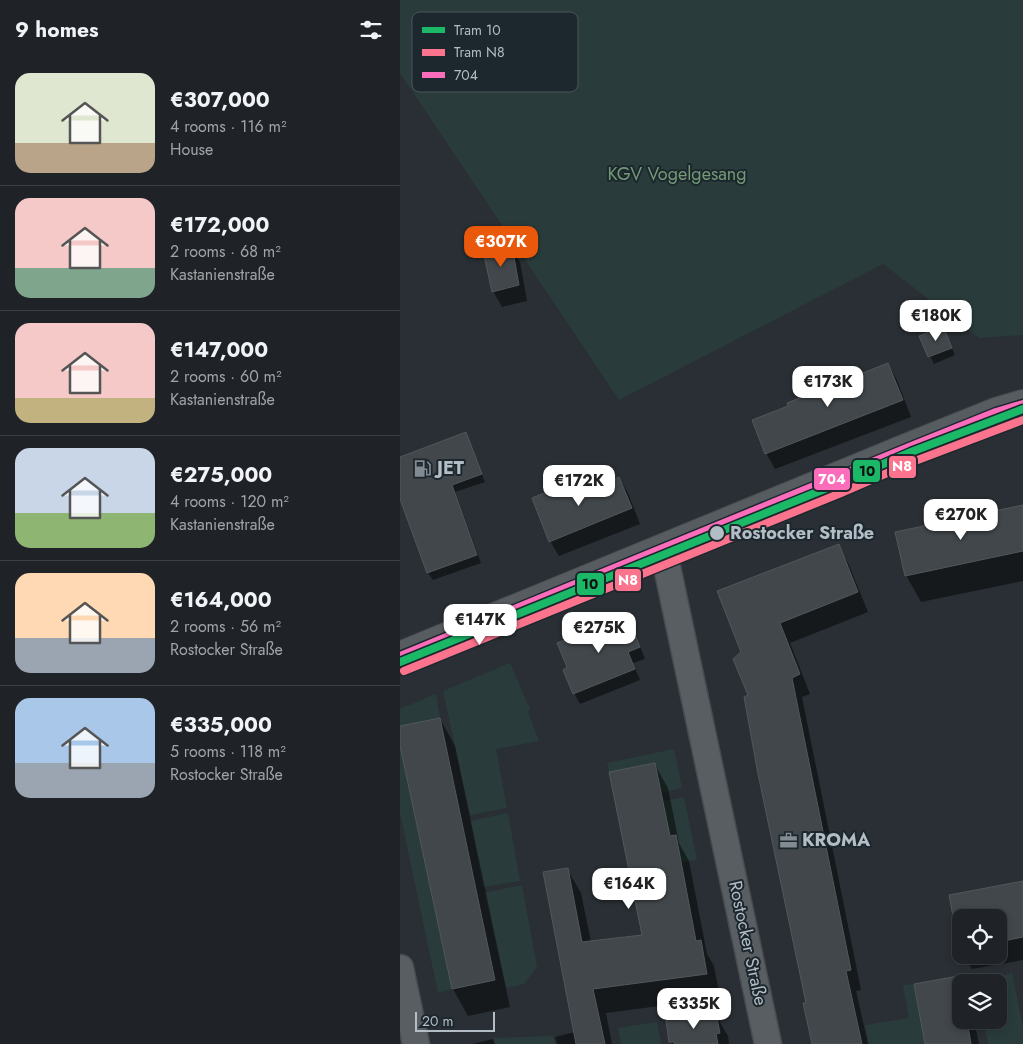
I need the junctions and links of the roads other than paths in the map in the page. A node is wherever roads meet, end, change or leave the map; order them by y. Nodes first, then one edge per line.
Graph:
1 (1023, 404) edge
2 (663, 548) junction
3 (400, 656) edge
4 (400, 968) edge
5 (416, 1044) edge
6 (768, 1044) edge

1 - 2 main road
2 - 3 main road
2 - 6 street, Rostocker Straße
4 - 5 street

